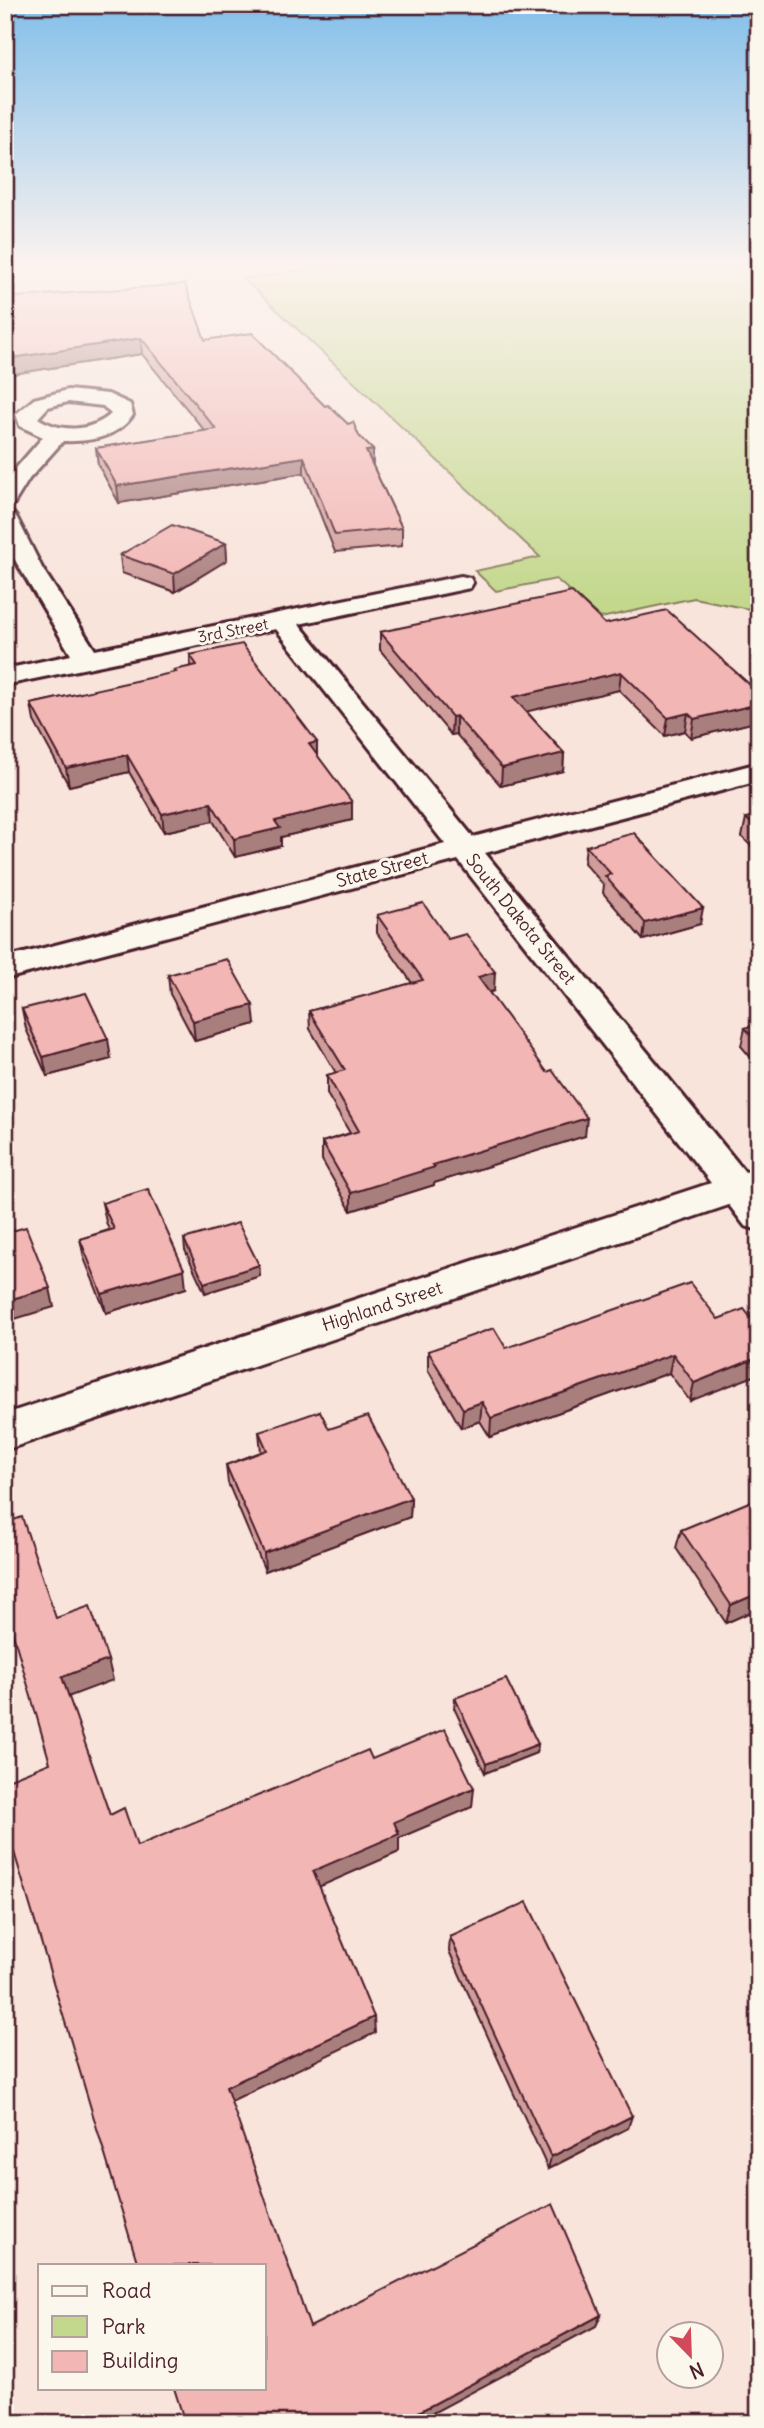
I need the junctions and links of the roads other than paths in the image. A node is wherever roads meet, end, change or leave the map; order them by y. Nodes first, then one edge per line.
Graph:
1 (58, 433) dead end
2 (5, 500) edge
3 (5, 518) edge
4 (461, 583) dead end
5 (284, 621) junction
6 (87, 659) junction
7 (5, 677) edge
8 (759, 772) edge
9 (464, 847) junction
10 (5, 969) edge
11 (751, 1195) edge
12 (5, 1432) edge

1 - 2 street
3 - 6 street
4 - 5 street, 3rd Street
5 - 6 street, 3rd Street
5 - 9 street, South Dakota Street
6 - 7 street, 3rd Street
8 - 9 street, State Street
9 - 10 street, State Street
9 - 11 street, South Dakota Street
11 - 12 street, Highland Street

